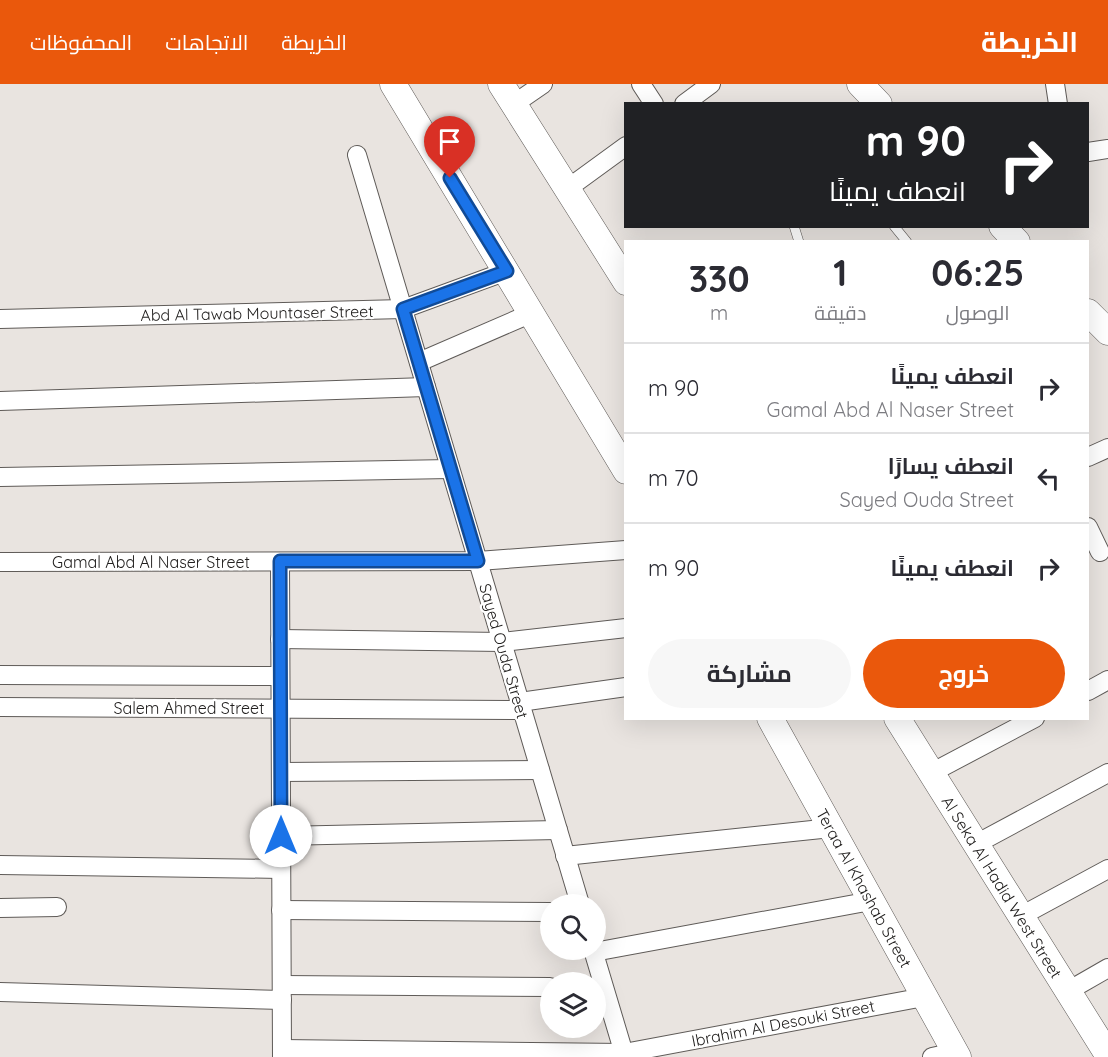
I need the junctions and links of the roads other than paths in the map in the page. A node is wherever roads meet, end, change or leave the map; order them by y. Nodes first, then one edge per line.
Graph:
1 (393, 84) edge
2 (543, 84) edge
3 (641, 84) edge
4 (711, 84) edge
5 (860, 84) edge
6 (1055, 84) edge
7 (507, 94) edge
8 (653, 102) edge
9 (687, 102) edge
10 (877, 102) edge
11 (1058, 102) edge
12 (624, 147) edge
13 (1108, 149) edge
14 (1089, 152) edge
15 (357, 155) dead end
16 (567, 189) junction
17 (896, 228) edge
18 (1004, 228) edge
19 (906, 240) edge
20 (1015, 240) edge
21 (507, 271) junction
22 (624, 279) edge
23 (403, 309) junction
24 (1089, 313) edge
25 (532, 314) junction
26 (0, 319) edge
27 (1108, 332) edge
28 (418, 362) junction
29 (426, 387) junction
30 (0, 401) edge
31 (1108, 448) edge
32 (1089, 457) edge
33 (624, 468) edge
34 (450, 469) junction
35 (0, 477) edge
36 (1089, 530) edge
37 (624, 550) edge
38 (1098, 553) edge
39 (280, 561) junction
40 (478, 561) junction
41 (0, 562) edge
42 (624, 628) edge
43 (280, 639) junction
44 (502, 642) junction
45 (0, 675) edge
46 (280, 676) junction
47 (1108, 680) edge
48 (624, 687) edge
49 (1089, 690) edge
50 (521, 706) junction
51 (0, 707) edge
52 (281, 709) junction
53 (771, 720) edge
54 (898, 720) edge
55 (1031, 720) edge
56 (540, 770) junction
57 (281, 772) junction
58 (931, 773) junction
59 (1108, 773) edge
60 (831, 828) junction
61 (558, 830) junction
62 (281, 836) junction
63 (976, 844) junction
64 (565, 856) junction
65 (0, 865) edge
66 (281, 868) junction
67 (1108, 869) edge
68 (577, 894) edge
69 (871, 901) junction
70 (0, 908) edge
71 (57, 908) dead end
72 (281, 910) junction
73 (540, 912) edge
74 (1021, 916) junction
75 (606, 949) edge
76 (1108, 968) edge
77 (540, 987) edge
78 (1068, 991) junction
79 (0, 992) edge
80 (282, 993) junction
81 (924, 997) junction
82 (606, 1003) edge
83 (282, 1053) edge
84 (1108, 1054) edge
85 (625, 1055) edge
86 (948, 1055) edge

1 - 21 street
2 - 7 street
3 - 8 street
4 - 9 street
5 - 10 street
6 - 11 street
7 - 16 street
12 - 16 street
13 - 14 street
15 - 23 street, Sayed Ouda Street
16 - 22 street
17 - 19 lane
18 - 20 street
21 - 23 street, Abd Al Tawab Mountaser Street
21 - 25 street
23 - 26 street, Abd Al Tawab Mountaser Street
23 - 28 street, Sayed Ouda Street
24 - 27 street
25 - 28 street
25 - 33 street
28 - 29 street, Sayed Ouda Street
29 - 30 street
29 - 34 street, Sayed Ouda Street
31 - 32 street
34 - 35 street
34 - 40 street, Sayed Ouda Street
36 - 38 street
37 - 40 street, Gamal Abd Al Naser Street
39 - 40 street, Gamal Abd Al Naser Street
39 - 41 street, Gamal Abd Al Naser Street
39 - 43 street
40 - 44 street, Sayed Ouda Street
42 - 44 street
43 - 44 street
43 - 46 street
44 - 50 street, Sayed Ouda Street
45 - 46 street
46 - 52 street
47 - 49 street
48 - 50 street, Salem Ahmed Street
50 - 52 street, Salem Ahmed Street
50 - 56 street, Sayed Ouda Street
51 - 52 street, Salem Ahmed Street
52 - 57 street
53 - 60 street, Teraa Al Khashab Street
54 - 58 street, Al Seka Al Hadid West Street
55 - 58 street
56 - 57 street
56 - 61 street, Sayed Ouda Street
57 - 62 street
58 - 63 street, Al Seka Al Hadid West Street
59 - 63 street
60 - 64 street
60 - 69 street, Teraa Al Khashab Street
61 - 62 street
61 - 64 street, Sayed Ouda Street
62 - 66 street
63 - 74 street, Al Seka Al Hadid West Street
64 - 68 street, Sayed Ouda Street
65 - 66 street
66 - 72 street
67 - 74 street
69 - 75 street
69 - 81 street, Teraa Al Khashab Street
70 - 71 street
72 - 73 street
72 - 80 street
74 - 78 street, Al Seka Al Hadid West Street
76 - 78 street
77 - 80 street
78 - 84 street, Al Seka Al Hadid West Street
79 - 80 street
80 - 83 street
81 - 85 street, Ibrahim Al Desouki Street
81 - 86 street, Teraa Al Khashab Street
82 - 85 street
83 - 85 street, Ibrahim Al Desouki Street

